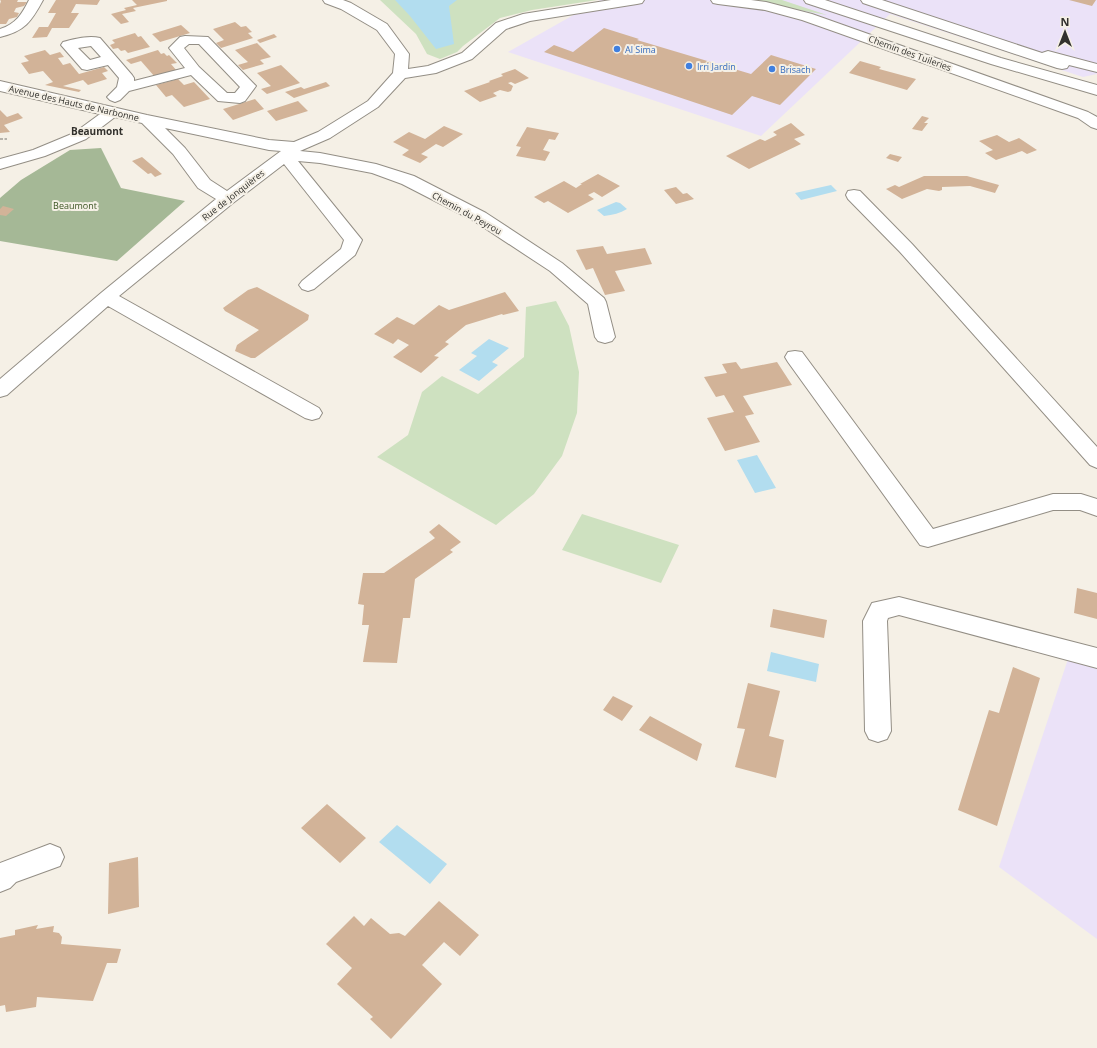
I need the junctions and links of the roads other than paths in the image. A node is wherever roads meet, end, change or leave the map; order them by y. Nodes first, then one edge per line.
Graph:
1 (36, 0) edge
2 (330, 0) edge
3 (637, 0) edge
4 (718, 0) edge
5 (811, 0) edge
6 (868, 0) edge
7 (343, 3) edge
8 (949, 26) junction
9 (0, 33) edge
10 (111, 59) dead end
11 (996, 61) junction
12 (1097, 68) edge
13 (194, 70) junction
14 (400, 74) junction
15 (1097, 77) edge
16 (0, 86) edge
17 (124, 88) junction
18 (1097, 90) edge
19 (1097, 98) edge
20 (106, 111) junction
21 (147, 120) junction
22 (1097, 124) edge
23 (290, 151) junction
24 (0, 164) edge
25 (854, 195) dead end
26 (227, 199) junction
27 (308, 285) dead end
28 (107, 297) junction
29 (605, 337) dead end
30 (795, 357) dead end
31 (0, 390) edge
32 (312, 413) dead end
33 (1097, 460) edge
34 (1097, 508) edge
35 (1097, 658) edge
36 (878, 731) dead end
37 (50, 857) dead end
38 (0, 879) edge

1 - 9 street
2 - 7 street
3 - 14 street
4 - 22 street, Chemin des Tuileries
5 - 11 street
6 - 8 street
7 - 14 street
8 - 12 street
8 - 15 street
10 - 17 street
11 - 18 street
11 - 19 street
13 - 13 street
13 - 17 street
14 - 23 street, Rue de Jonquières
16 - 20 street, Avenue des Hauts de Narbonne
17 - 20 street
20 - 21 street, Avenue des Hauts de Narbonne
20 - 24 street
21 - 23 street, Avenue des Hauts de Narbonne
21 - 26 street, Avenue des Hauts de Narbonne
23 - 26 street, Rue de Jonquières
23 - 27 street
23 - 29 street, Chemin du Peyrou
25 - 33 street
26 - 28 street, Rue de Jonquières
28 - 31 street, Rue de Jonquières
28 - 32 street
30 - 34 street
35 - 36 street
37 - 38 street

